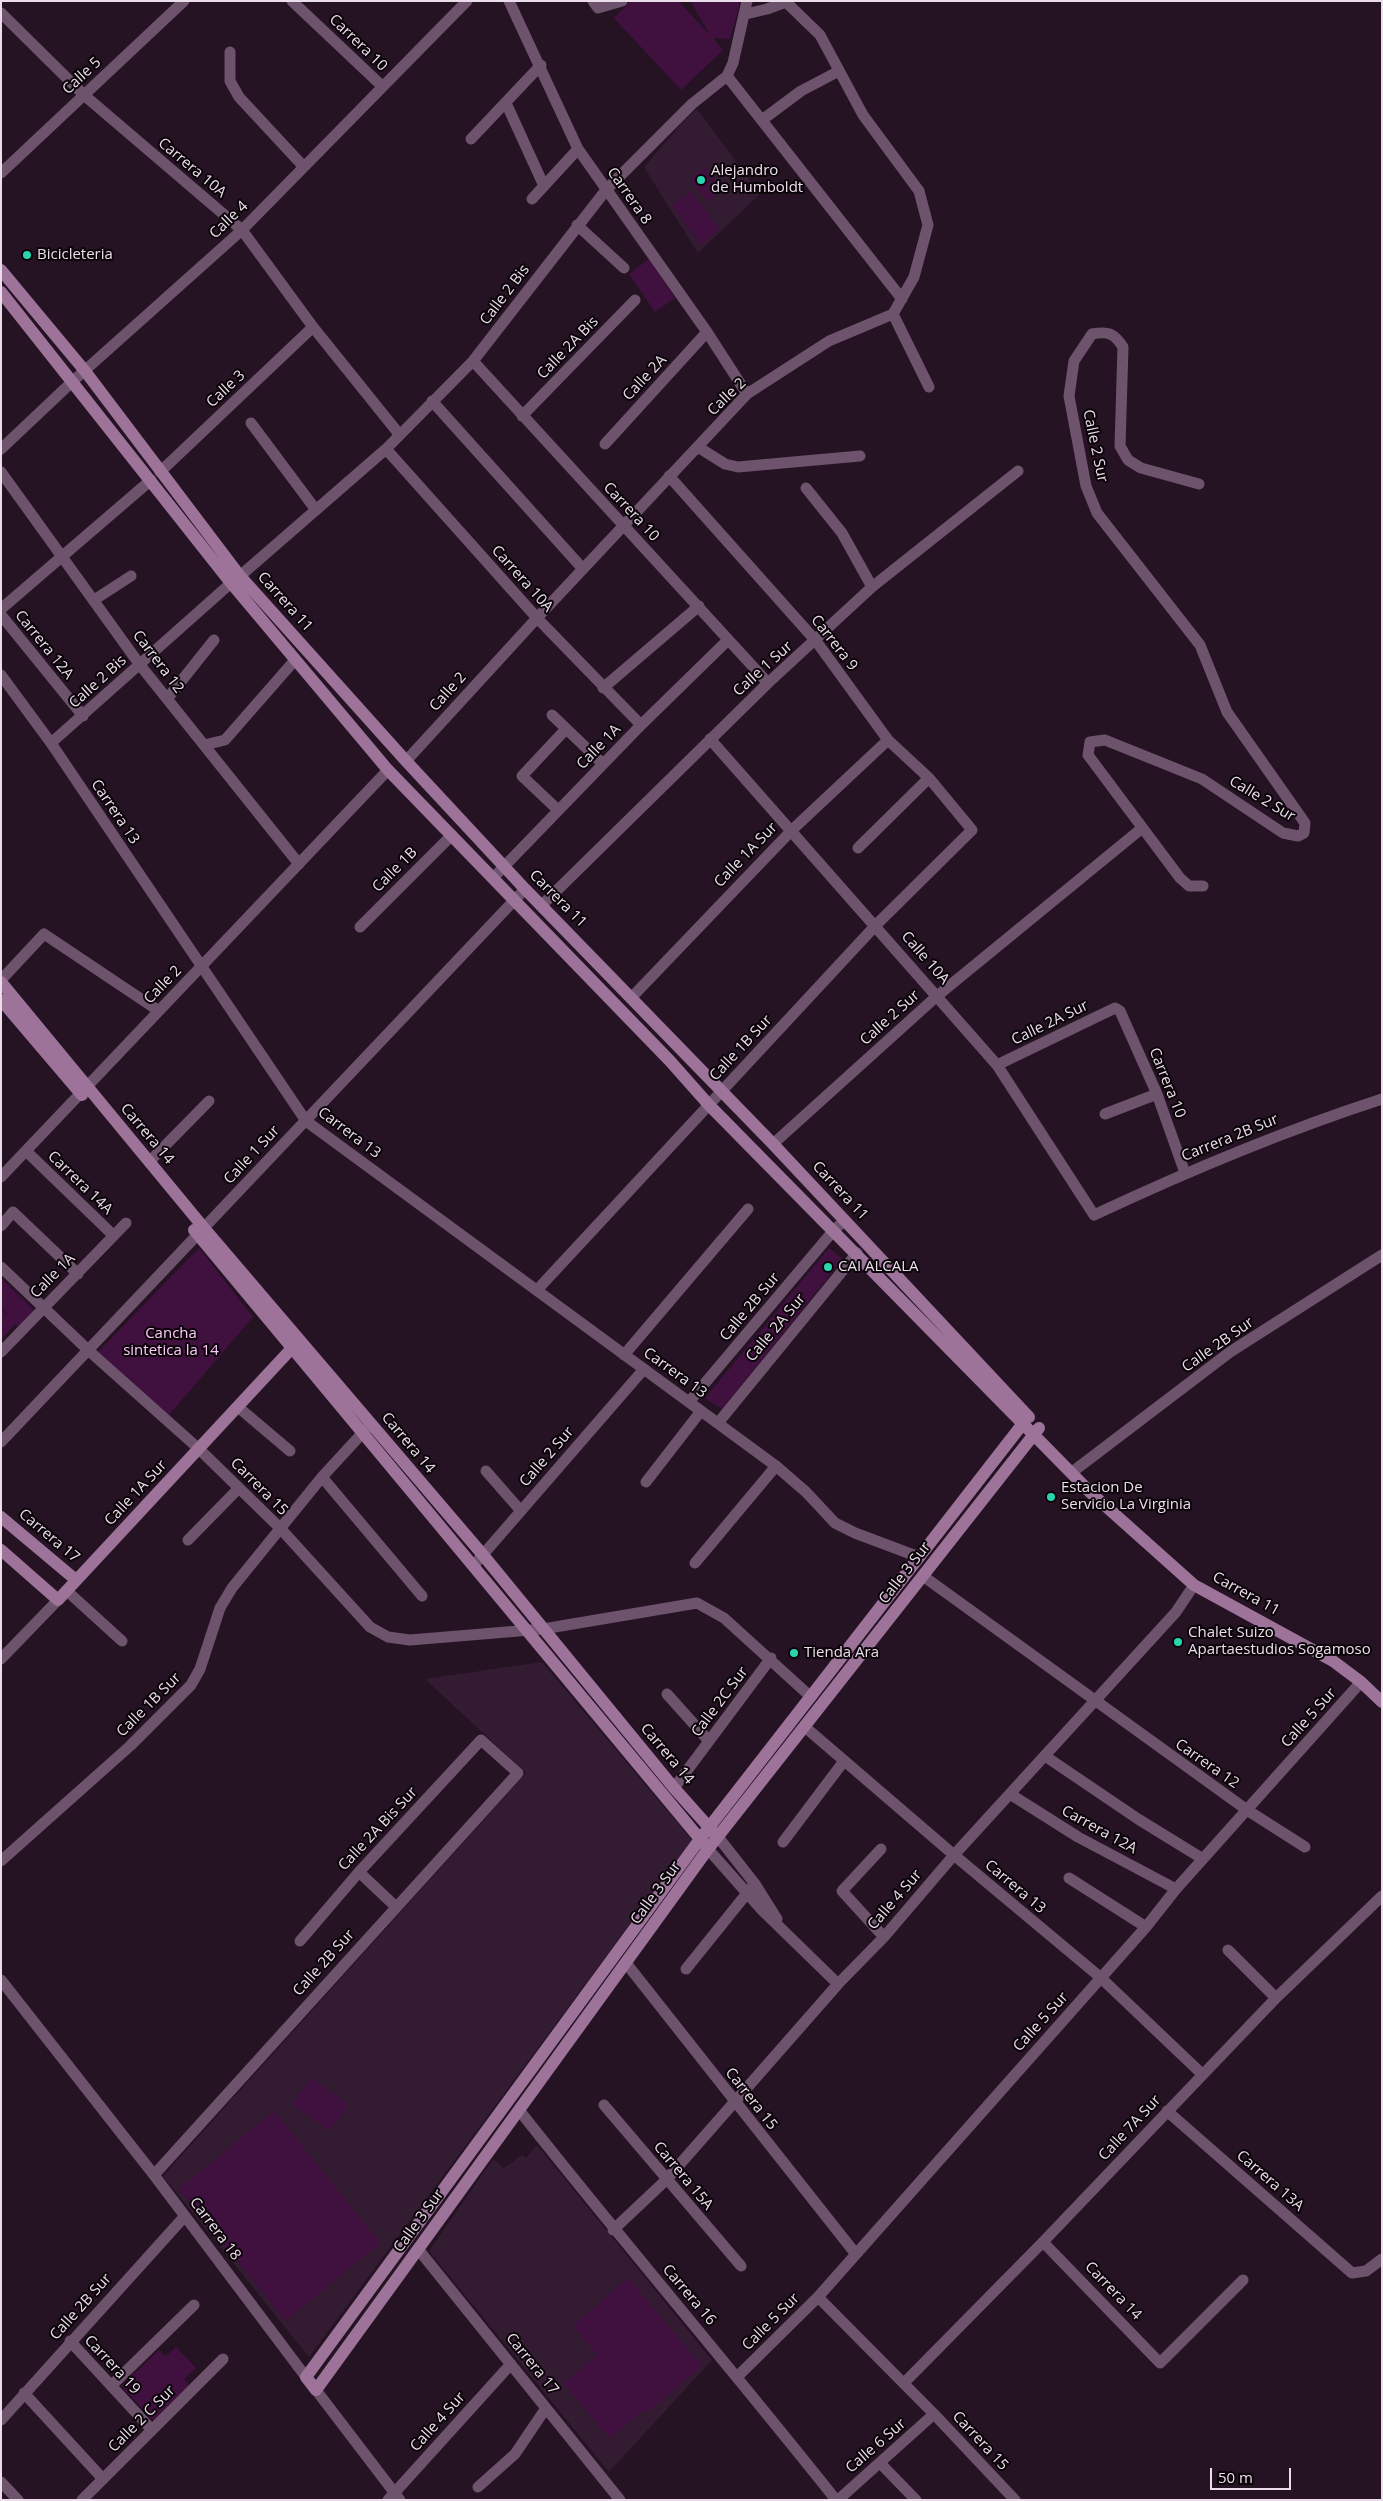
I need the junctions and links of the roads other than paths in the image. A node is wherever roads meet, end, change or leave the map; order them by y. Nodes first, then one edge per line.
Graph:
1 (184, 1) edge
2 (292, 1) edge
3 (467, 1) edge
4 (509, 1) edge
5 (593, 1) edge
6 (622, 1) edge
7 (747, 1) edge
8 (786, 2) edge
9 (1, 13) edge
10 (746, 14) junction
11 (230, 52) dead end
12 (540, 65) junction
13 (839, 71) junction
14 (727, 76) junction
15 (382, 86) junction
16 (84, 95) junction
17 (506, 103) junction
18 (762, 120) junction
19 (471, 139) dead end
20 (578, 149) junction
21 (304, 166) junction
22 (1, 173) edge
23 (544, 186) junction
24 (606, 190) junction
25 (532, 199) dead end
26 (577, 225) junction
27 (242, 230) junction
28 (624, 268) dead end
29 (1, 270) edge
30 (1, 292) edge
31 (634, 300) dead end
32 (902, 300) junction
33 (893, 314) junction
34 (313, 327) junction
35 (708, 332) junction
36 (474, 361) junction
37 (85, 371) junction
38 (73, 381) junction
39 (929, 387) dead end
40 (747, 394) junction
41 (432, 401) junction
42 (522, 416) junction
43 (251, 423) dead end
44 (400, 434) junction
45 (605, 444) dead end
46 (698, 447) junction
47 (1, 449) edge
48 (386, 449) junction
49 (860, 456) dead end
50 (1018, 471) dead end
51 (1, 472) edge
52 (155, 476) junction
53 (669, 476) junction
54 (1199, 484) dead end
55 (806, 488) dead end
56 (316, 510) junction
57 (623, 526) junction
58 (62, 556) junction
59 (583, 569) junction
60 (131, 576) dead end
61 (236, 580) junction
62 (872, 587) junction
63 (94, 600) junction
64 (699, 606) junction
65 (1, 608) edge
66 (1, 615) edge
67 (537, 618) junction
68 (214, 640) dead end
69 (728, 640) junction
70 (816, 641) junction
71 (296, 660) junction
72 (140, 665) junction
73 (1, 675) edge
74 (768, 683) junction
75 (603, 688) junction
76 (167, 699) junction
77 (552, 715) dead end
78 (83, 716) junction
79 (641, 725) junction
80 (566, 729) junction
81 (710, 739) junction
82 (888, 740) junction
83 (51, 743) junction
84 (204, 745) junction
85 (406, 762) junction
86 (603, 764) junction
87 (388, 770) junction
88 (929, 778) junction
89 (558, 810) junction
90 (1141, 829) junction
91 (792, 830) junction
92 (972, 830) joint
93 (452, 835) junction
94 (858, 848) dead end
95 (299, 864) junction
96 (504, 866) junction
97 (494, 878) junction
98 (1203, 886) dead end
99 (525, 889) junction
100 (515, 900) junction
101 (542, 905) junction
102 (876, 925) junction
103 (360, 927) dead end
104 (200, 968) junction
105 (1, 981) edge
106 (937, 996) junction
107 (632, 997) junction
108 (1, 1000) edge
109 (1115, 1008) joint
110 (159, 1011) junction
111 (998, 1066) junction
112 (84, 1090) junction
113 (722, 1090) junction
114 (1157, 1094) junction
115 (1382, 1099) edge
116 (209, 1102) dead end
117 (709, 1105) junction
118 (1105, 1114) dead end
119 (306, 1121) junction
120 (773, 1144) junction
121 (26, 1152) junction
122 (149, 1162) junction
123 (1185, 1173) junction
124 (1, 1177) edge
125 (748, 1208) dead end
126 (1094, 1215) joint
127 (844, 1220) junction
128 (126, 1223) dead end
129 (1, 1226) edge
130 (834, 1230) junction
131 (201, 1231) junction
132 (113, 1236) junction
133 (858, 1253) junction
134 (1382, 1255) edge
135 (1, 1267) edge
136 (78, 1274) junction
137 (537, 1290) junction
138 (259, 1300) junction
139 (43, 1306) junction
140 (293, 1347) junction
141 (88, 1350) junction
142 (1, 1352) edge
143 (624, 1355) junction
144 (644, 1369) junction
145 (689, 1402) junction
146 (238, 1407) junction
147 (701, 1411) junction
148 (1026, 1420) junction
149 (718, 1423) junction
150 (367, 1428) junction
151 (1037, 1431) junction
152 (1, 1442) edge
153 (200, 1449) junction
154 (290, 1451) dead end
155 (776, 1466) junction
156 (1074, 1470) junction
157 (486, 1471) dead end
158 (322, 1478) junction
159 (646, 1482) dead end
160 (239, 1488) junction
161 (521, 1511) junction
162 (1, 1517) edge
163 (280, 1528) junction
164 (188, 1540) dead end
165 (1, 1550) edge
166 (919, 1557) junction
167 (478, 1560) junction
168 (696, 1563) dead end
169 (923, 1576) junction
170 (76, 1580) junction
171 (1194, 1585) junction
172 (63, 1595) junction
173 (422, 1596) dead end
174 (543, 1629) junction
175 (527, 1630) junction
176 (122, 1642) dead end
177 (771, 1658) junction
178 (1, 1660) edge
179 (1361, 1682) junction
180 (667, 1694) dead end
181 (811, 1697) junction
182 (1094, 1702) junction
183 (1382, 1702) edge
184 (805, 1727) junction
185 (710, 1741) junction
186 (1045, 1756) junction
187 (844, 1761) junction
188 (518, 1773) joint
189 (674, 1788) junction
190 (1010, 1794) junction
191 (1247, 1810) junction
192 (709, 1828) junction
193 (718, 1837) junction
194 (700, 1838) junction
195 (783, 1842) dead end
196 (1305, 1847) dead end
197 (708, 1849) junction
198 (881, 1849) dead end
199 (954, 1855) junction
200 (1203, 1859) junction
201 (1, 1861) edge
202 (358, 1872) junction
203 (1069, 1878) dead end
204 (751, 1888) junction
205 (1176, 1889) junction
206 (1382, 1896) edge
207 (395, 1906) junction
208 (1146, 1927) junction
209 (884, 1937) junction
210 (300, 1941) dead end
211 (1228, 1950) dead end
212 (626, 1963) junction
213 (686, 1969) dead end
214 (1100, 1977) junction
215 (1, 1980) edge
216 (838, 1984) junction
217 (1276, 1998) junction
218 (1202, 2074) junction
219 (734, 2102) junction
220 (604, 2105) dead end
221 (519, 2110) junction
222 (1167, 2111) junction
223 (486, 2130) junction
224 (498, 2140) junction
225 (154, 2175) junction
226 (666, 2180) junction
227 (185, 2216) junction
228 (613, 2230) junction
229 (1043, 2242) junction
230 (418, 2249) junction
231 (855, 2253) junction
232 (1382, 2259) edge
233 (741, 2266) dead end
234 (1243, 2280) dead end
235 (818, 2297) junction
236 (194, 2305) dead end
237 (70, 2341) junction
238 (224, 2360) dead end
239 (511, 2364) junction
240 (738, 2376) junction
241 (306, 2377) junction
242 (904, 2383) junction
243 (112, 2386) junction
244 (316, 2390) junction
245 (24, 2393) junction
246 (546, 2408) junction
247 (934, 2414) junction
248 (1, 2420) edge
249 (152, 2430) junction
250 (880, 2463) junction
251 (103, 2479) junction
252 (1, 2482) edge
253 (478, 2487) dead end
254 (394, 2497) edge
255 (1010, 2498) edge
256 (18, 2500) edge
257 (82, 2500) edge
258 (620, 2500) edge
259 (837, 2500) edge
260 (916, 2500) edge

1 - 16 street, Calle 5
2 - 15 street, Carrera 10
3 - 15 street, Calle 4
4 - 12 street, Carrera 8
5 - 6 street
7 - 10 street
8 - 10 street
8 - 13 street
9 - 16 street, Carrera 10A
10 - 14 street
11 - 21 street
12 - 17 street
12 - 20 street, Carrera 8
13 - 18 street
13 - 32 street
14 - 18 street
14 - 24 street, Calle 2 Bis
15 - 21 street, Calle 4
16 - 22 street, Calle 5
16 - 27 street, Carrera 10A
17 - 19 street
17 - 23 street
18 - 32 street
20 - 23 street
20 - 24 street, Carrera 8
21 - 27 street, Calle 4
23 - 25 street
24 - 26 street, Calle 2 Bis
24 - 35 street, Carrera 8
26 - 28 street
26 - 36 street, Calle 2 Bis
27 - 34 street, Carrera 10A
27 - 37 street, Calle 4
29 - 37 street, Carrera 11
30 - 38 street, Carrera 11
31 - 42 street, Calle 2A Bis
32 - 33 street
33 - 39 street
33 - 40 street, Calle 2
34 - 44 street, Carrera 10A
34 - 52 street, Calle 3
35 - 40 street, Carrera 8
35 - 45 street, Calle 2A
36 - 41 street, Calle 2 Bis
36 - 42 street, Carrera 10
37 - 38 street, Calle 4
37 - 52 street, Carrera 11
38 - 47 street, Calle 4
38 - 52 street, Carrera 11
40 - 46 street, Calle 2
41 - 44 street, Calle 2 Bis
41 - 59 street
42 - 57 street, Carrera 10
43 - 56 street
44 - 48 street, Calle 2 Bis
46 - 49 street
46 - 53 street, Calle 2
48 - 56 street, Calle 2 Bis
48 - 67 street, Carrera 10A
50 - 62 street, Calle 1 Sur
51 - 58 street, Carrera 12
52 - 58 street, Calle 3
52 - 61 street, Carrera 11
53 - 57 street, Calle 2
53 - 70 street, Carrera 9
54 - 90 street, Calle 2 Sur
55 - 62 street
56 - 61 street, Calle 2 Bis
57 - 59 street, Calle 2
57 - 64 street, Carrera 10
58 - 63 street, Carrera 12
58 - 65 street, Calle 3
59 - 67 street, Calle 2
60 - 63 street
61 - 71 street, Carrera 11
61 - 72 street, Calle 2 Bis
61 - 85 street, Carrera 11
62 - 70 street, Calle 1 Sur
63 - 72 street, Carrera 12
64 - 69 street, Carrera 10
64 - 75 street
66 - 78 street, Carrera 12A
67 - 75 street, Carrera 10A
67 - 85 street, Calle 2
68 - 76 street
69 - 74 street, Carrera 10
69 - 79 street, Calle 1A
70 - 74 street, Calle 1 Sur
70 - 82 street, Carrera 9
71 - 84 street
71 - 87 street, Carrera 11
72 - 76 street, Carrera 12
72 - 78 street, Calle 2 Bis
73 - 83 street, Carrera 13
74 - 81 street, Calle 1 Sur
75 - 79 street, Carrera 10A
76 - 84 street, Carrera 12
77 - 80 street
78 - 83 street, Calle 2 Bis
79 - 86 street, Calle 1A
80 - 86 street
80 - 89 street
81 - 91 street, Calle 10A
81 - 101 street, Calle 1 Sur
82 - 88 street, Carrera 9
82 - 91 street, Calle 1A Sur
83 - 104 street, Carrera 13
84 - 95 street, Carrera 12
85 - 96 street, Carrera 11
86 - 89 street, Calle 1A
87 - 93 street, Carrera 11
87 - 95 street, Calle 2
88 - 92 street, Carrera 9
88 - 94 street
89 - 96 street, Calle 1A
90 - 98 street
90 - 106 street, Calle 2 Sur
91 - 102 street, Calle 10A
91 - 107 street, Calle 1A Sur
92 - 102 street, Calle 1B Sur
93 - 97 street, Carrera 11
93 - 103 street, Calle 1B
95 - 104 street, Calle 2
96 - 97 street, Calle 1A
96 - 99 street, Carrera 11
97 - 100 street, Carrera 11
99 - 100 street, Calle 1 Sur
99 - 101 street, Carrera 11
100 - 117 street, Carrera 11
100 - 119 street, Calle 1 Sur
101 - 107 street, Carrera 11
102 - 106 street, Calle 10A
102 - 113 street, Calle 1B Sur
104 - 110 street, Calle 2
104 - 119 street, Carrera 13
105 - 110 street
105 - 112 street, Carrera 14
106 - 111 street, Calle 10A
106 - 120 street, Calle 2 Sur
107 - 113 street, Carrera 11
108 - 112 street, Carrera 14
109 - 111 street, Calle 2A Sur
109 - 114 street, Carrera 10
110 - 112 street, Calle 2
111 - 126 street, Calle 10A
112 - 121 street, Calle 2
112 - 122 street, Carrera 14
112 - 131 street, Carrera 14
113 - 117 street, Calle 1B Sur
113 - 120 street, Carrera 11
114 - 118 street
114 - 123 street, Carrera 10
115 - 123 street, Carrera 2B Sur
116 - 122 street
117 - 130 street, Carrera 11
117 - 137 street, Calle 1B Sur
119 - 131 street, Calle 1 Sur
119 - 137 street, Carrera 13
120 - 127 street, Carrera 11
121 - 124 street, Calle 2
121 - 132 street, Carrera 14A
122 - 131 street, Carrera 14
123 - 126 street, Carrera 2B Sur
125 - 143 street
127 - 130 street, Calle 2B Sur
127 - 148 street, Carrera 11
128 - 132 street, Calle 1A
129 - 136 street
130 - 133 street, Carrera 11
130 - 145 street, Calle 2B Sur
131 - 138 street, Carrera 14
131 - 141 street, Calle 1 Sur
132 - 136 street, Calle 1A
133 - 148 street, Carrera 11
133 - 149 street, Calle 2A Sur
134 - 156 street, Calle 2B Sur
135 - 139 street, Carrera 15
136 - 139 street, Calle 1A
137 - 143 street, Carrera 13
138 - 140 street, Carrera 14
138 - 150 street, Carrera 14
139 - 141 street, Carrera 15
139 - 142 street, Calle 1A
140 - 146 street, Calle 1A Sur
140 - 150 street, Carrera 14
141 - 152 street, Calle 1 Sur
141 - 153 street, Carrera 15
143 - 144 street, Carrera 13
144 - 145 street, Carrera 13
144 - 161 street, Calle 2 Sur
145 - 147 street, Carrera 13
146 - 153 street, Calle 1A Sur
146 - 154 street
147 - 149 street, Carrera 13
147 - 159 street
148 - 151 street, Carrera 11
148 - 166 street, Calle 3 Sur
149 - 155 street, Carrera 13
150 - 158 street, Calle 1B Sur
150 - 167 street, Carrera 14
151 - 156 street, Carrera 11
151 - 169 street, Calle 3 Sur
153 - 160 street, Carrera 15
153 - 170 street, Calle 1A Sur
155 - 166 street, Carrera 13
155 - 168 street
156 - 171 street, Carrera 11
157 - 161 street
158 - 163 street, Calle 1B Sur
158 - 173 street
160 - 163 street, Carrera 15
160 - 164 street
161 - 167 street, Calle 2 Sur
162 - 170 street, Carrera 17
163 - 175 street, Carrera 15
163 - 201 street, Calle 1B Sur
165 - 172 street
166 - 181 street, Calle 3 Sur
167 - 174 street, Carrera 14
167 - 175 street, Carrera 14
169 - 182 street
169 - 184 street, Calle 3 Sur
170 - 172 street, Calle 1A Sur
171 - 179 street, Carrera 11
171 - 182 street, Calle 4 Sur
172 - 176 street
172 - 178 street, Calle 1A Sur
174 - 175 street, Carrera 15
174 - 177 street, Carrera 15
174 - 189 street, Carrera 14
175 - 194 street, Carrera 14
177 - 181 street, Carrera 15
177 - 185 street, Calle 2C Sur
179 - 183 street, Carrera 11
179 - 191 street, Calle 5 Sur
180 - 185 street
181 - 192 street, Calle 3 Sur
182 - 186 street, Calle 4 Sur
182 - 191 street, Carrera 12
184 - 187 street, Carrera 13
184 - 193 street, Calle 3 Sur
185 - 189 street, Calle 2C Sur
186 - 190 street, Calle 4 Sur
186 - 200 street
187 - 195 street
187 - 199 street, Carrera 13
188 - 202 street, Calle 2A Bis Sur
188 - 207 street, Calle 2B Sur
189 - 192 street, Carrera 14
190 - 199 street, Calle 4 Sur
190 - 205 street, Carrera 12A
191 - 196 street, Carrera 12
191 - 200 street, Calle 5 Sur
192 - 193 street, Carrera 14
192 - 194 street, Calle 3 Sur
193 - 197 street, Calle 3 Sur
193 - 204 street, Carrera 14
194 - 197 street, Carrera 14
194 - 223 street, Calle 3 Sur
197 - 204 street, Carrera 14
197 - 212 street, Calle 3 Sur
198 - 209 street
199 - 209 street, Calle 4 Sur
199 - 214 street, Carrera 13
200 - 205 street, Calle 5 Sur
202 - 207 street
202 - 210 street, Calle 2A Bis Sur
203 - 208 street
204 - 213 street
204 - 216 street, Carrera 14
205 - 208 street, Calle 5 Sur
206 - 217 street, Calle 7A Sur
207 - 225 street, Calle 2B Sur
208 - 214 street, Calle 5 Sur
209 - 216 street, Calle 4 Sur
211 - 217 street
212 - 219 street, Carrera 15
212 - 221 street, Calle 3 Sur
214 - 218 street, Carrera 13
214 - 231 street, Calle 5 Sur
215 - 225 street, Carrera 18
216 - 219 street, Calle 4 Sur
217 - 218 street, Calle 7A Sur
218 - 222 street, Calle 7A Sur
219 - 226 street, Calle 4 Sur
219 - 231 street, Carrera 15
220 - 226 street, Carrera 15A
221 - 224 street, Calle 3 Sur
221 - 228 street, Carrera 16
222 - 229 street, Calle 7A Sur
222 - 232 street, Carrera 13A
223 - 224 street
223 - 241 street, Calle 3 Sur
224 - 230 street, Calle 3 Sur
225 - 227 street, Carrera 18
226 - 228 street, Calle 4 Sur
226 - 233 street, Carrera 15A
227 - 237 street, Calle 2B Sur
227 - 241 street, Carrera 18
228 - 240 street, Carrera 16
229 - 234 street, Carrera 14
229 - 242 street, Calle 7A Sur
230 - 239 street, Carrera 17
230 - 244 street, Calle 3 Sur
231 - 235 street, Calle 5 Sur
235 - 240 street, Calle 5 Sur
235 - 242 street, Carrera 15
236 - 243 street
237 - 243 street, Carrera 19
237 - 245 street, Calle 2B Sur
238 - 249 street, Calle 2 C Sur
239 - 246 street, Carrera 17
239 - 254 street, Calle 4 Sur
240 - 259 street, Carrera 16
241 - 244 street, Carrera 18
242 - 247 street, Carrera 15
243 - 249 street, Carrera 19
244 - 254 street, Carrera 18
245 - 248 street, Calle 2B Sur
245 - 251 street
246 - 253 street
246 - 258 street, Carrera 17
247 - 250 street, Calle 6 Sur
247 - 255 street, Carrera 15
249 - 251 street, Calle 2 C Sur
250 - 259 street, Calle 6 Sur
250 - 260 street
251 - 257 street, Calle 2 C Sur
252 - 256 street

